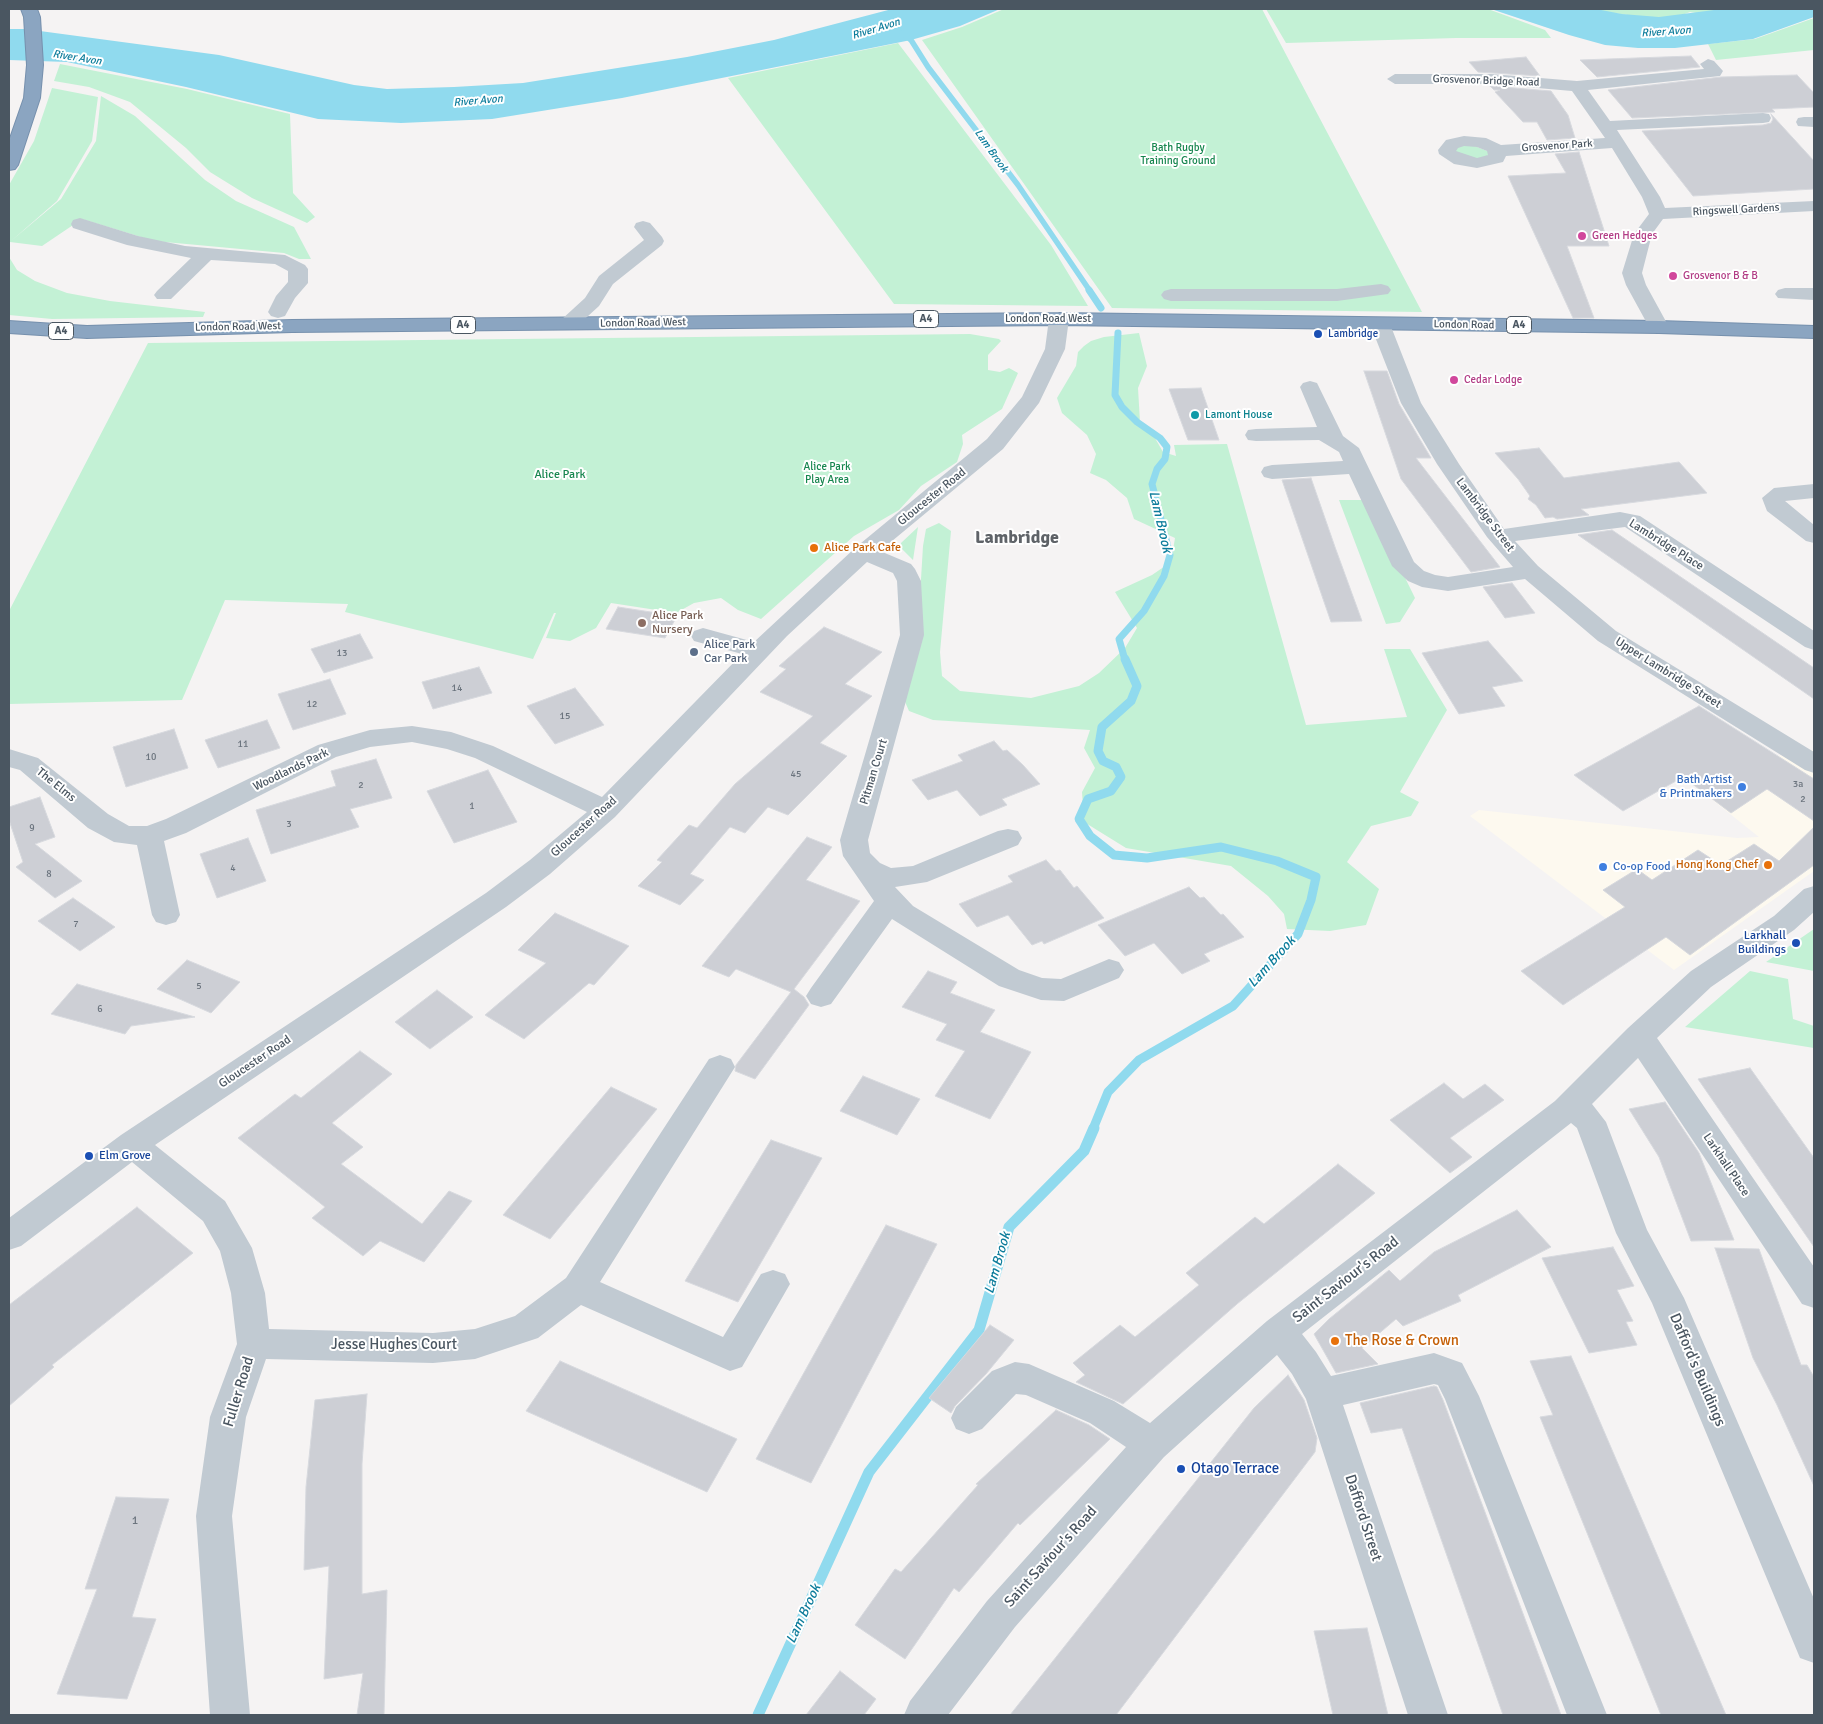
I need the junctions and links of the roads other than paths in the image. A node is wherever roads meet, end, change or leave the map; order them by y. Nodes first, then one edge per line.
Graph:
1 (29, 9) edge
2 (1708, 64) dead end
3 (1395, 79) dead end
4 (1577, 86) junction
5 (1763, 118) dead end
6 (1605, 126) junction
7 (1617, 142) junction
8 (1497, 150) dead end
9 (9, 165) edge
10 (1814, 206) edge
11 (1658, 214) junction
12 (80, 224) dead end
13 (643, 227) dead end
14 (207, 254) junction
15 (1381, 290) dead end
16 (1785, 294) dead end
17 (1814, 294) edge
18 (164, 295) dead end
19 (1171, 295) dead end
20 (1337, 295) junction
21 (278, 312) junction
22 (1059, 319) junction
23 (1173, 320) joint
24 (1349, 323) junction
25 (568, 324) junction
26 (1380, 324) junction
27 (292, 326) junction
28 (9, 327) edge
29 (249, 327) junction
30 (1659, 327) junction
31 (113, 332) junction
32 (1814, 332) edge
33 (9, 347) edge
34 (1310, 387) dead end
35 (1256, 435) dead end
36 (1334, 440) junction
37 (1357, 467) junction
38 (1272, 472) dead end
39 (1814, 491) edge
40 (1814, 536) edge
41 (1498, 537) junction
42 (863, 553) junction
43 (1530, 571) junction
44 (703, 636) dead end
45 (1814, 642) edge
46 (759, 651) junction
47 (9, 758) edge
48 (1814, 764) edge
49 (606, 810) junction
50 (98, 821) joint
51 (149, 836) junction
52 (1008, 838) dead end
53 (870, 870) junction
54 (1814, 896) edge
55 (890, 900) junction
56 (166, 915) dead end
57 (1109, 970) dead end
58 (821, 996) dead end
59 (1639, 1036) junction
60 (720, 1067) dead end
61 (1566, 1110) junction
62 (132, 1144) junction
63 (12, 1230) edge
64 (773, 1284) dead end
65 (578, 1288) junction
66 (1814, 1294) edge
67 (1279, 1332) junction
68 (254, 1344) junction
69 (1322, 1394) junction
70 (969, 1418) dead end
71 (1151, 1445) junction
72 (1814, 1644) edge
73 (230, 1715) edge
74 (924, 1715) edge
75 (1428, 1715) edge
76 (1587, 1715) edge

1 - 9 highway
2 - 4 street, Grosvenor Bridge Road
3 - 4 street, Grosvenor Bridge Road
4 - 6 street
5 - 6 street
6 - 7 street
7 - 8 street, Grosvenor Park
7 - 11 street
10 - 11 street, Ringswell Gardens
11 - 30 street
12 - 14 street
13 - 25 street
14 - 18 street
14 - 21 street
15 - 20 street
16 - 17 street
19 - 20 street
20 - 24 street
21 - 27 street
21 - 29 street
22 - 23 highway, London Road West / A4
22 - 25 highway, London Road West / A4
22 - 42 street, Gloucester Road
23 - 24 highway, London Road / A4
24 - 26 highway, London Road / A4
25 - 27 highway, London Road West / A4
26 - 30 highway, London Road / A4
26 - 41 street, Lambridge Street
27 - 29 highway, London Road West / A4
28 - 31 highway, London Road West / A4
29 - 31 highway, London Road West / A4
30 - 32 highway, London Road / A4
31 - 33 highway, London Road West / A4
34 - 36 street
35 - 36 street
36 - 37 street
37 - 38 street
37 - 43 street
39 - 40 street
41 - 43 street, Lambridge Street
41 - 45 street, Lambridge Place
42 - 46 street, Gloucester Road
42 - 53 street, Pitman Court
43 - 48 street, Upper Lambridge Street
44 - 46 street
46 - 49 street, Gloucester Road
47 - 50 street, The Elms
49 - 51 street, Woodlands Park
49 - 62 street, Gloucester Road
50 - 51 street, Woodlands Park
51 - 56 street
52 - 53 street
53 - 55 street, Pitman Court
54 - 59 street, Saint Saviour's Road
55 - 57 street, Pitman Court
55 - 58 street
59 - 61 street, Saint Saviour's Road
59 - 66 street, Larkhall Place
60 - 65 street, Jesse Hughes Court
61 - 67 street, Saint Saviour's Road
61 - 72 street, Dafford's Buildings
62 - 63 street, Gloucester Road
62 - 68 street, Fuller Road
64 - 65 street
65 - 68 street, Jesse Hughes Court
67 - 69 street, Dafford Street
67 - 71 street, Saint Saviour's Road
68 - 73 street, Fuller Road
69 - 75 street, Dafford Street
69 - 76 street
70 - 71 street
71 - 74 street, Saint Saviour's Road

